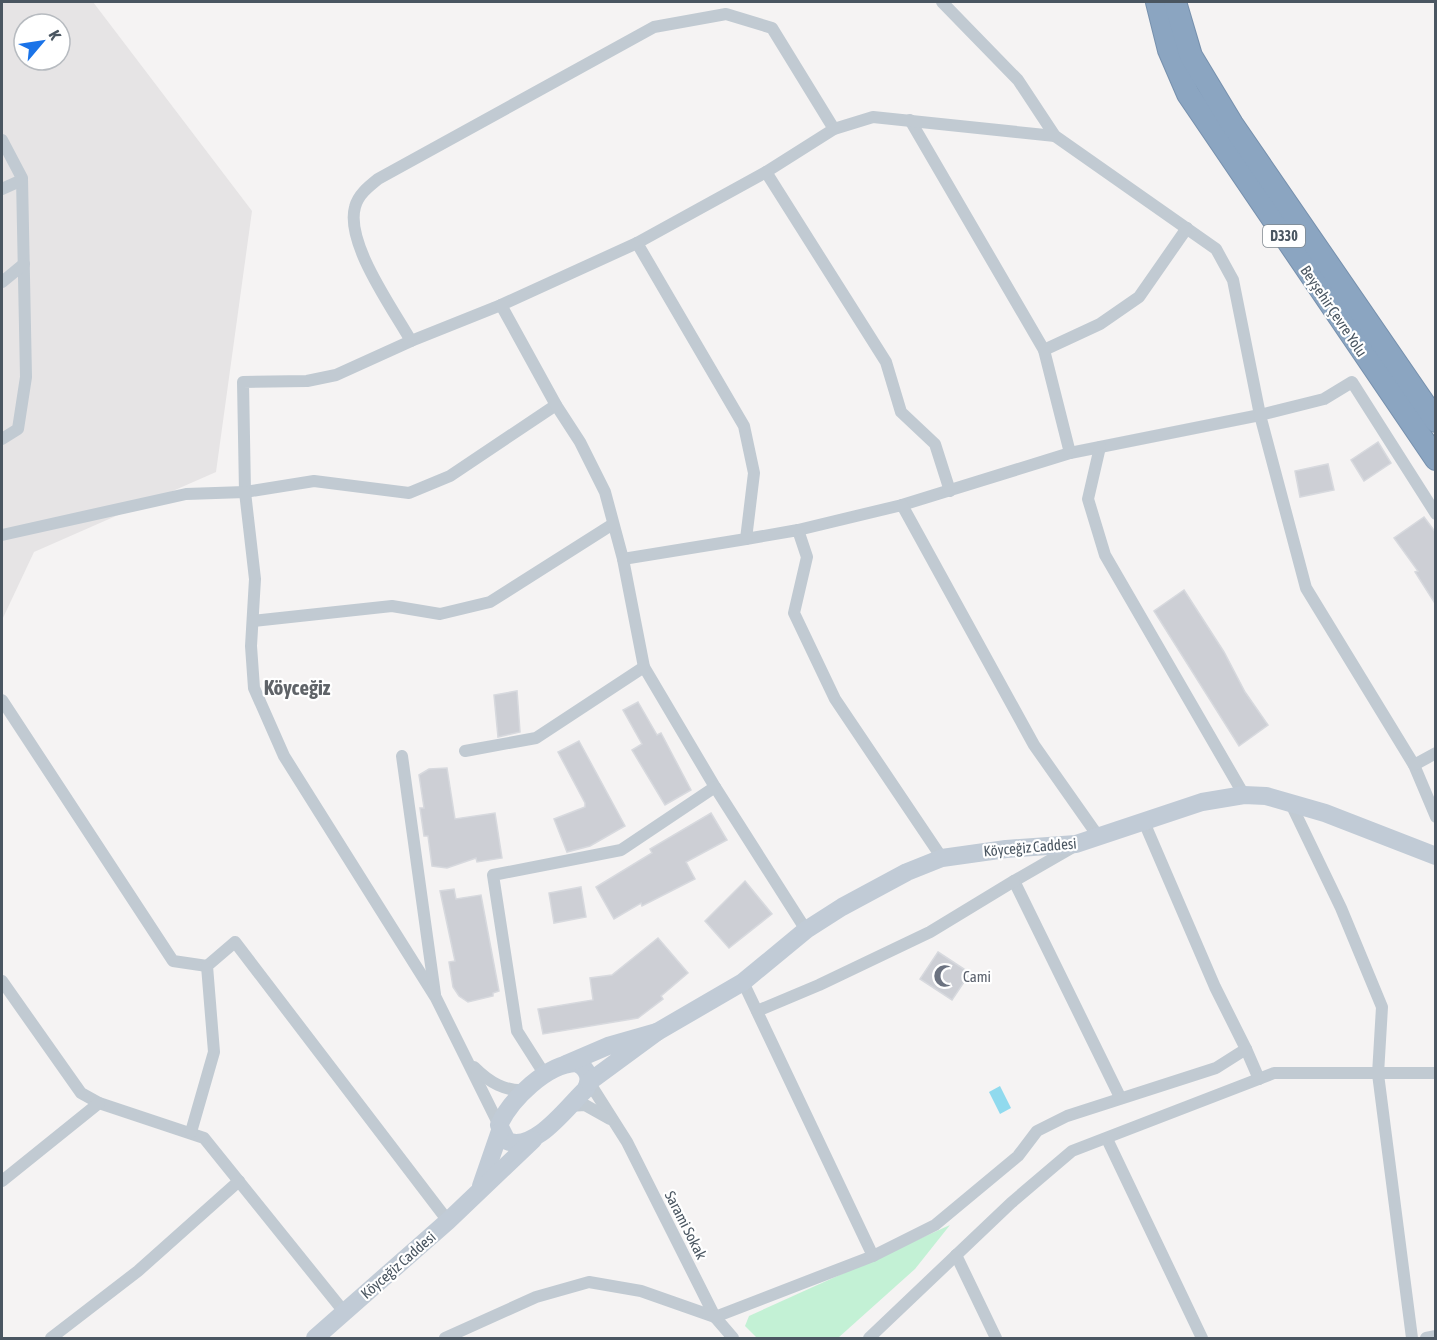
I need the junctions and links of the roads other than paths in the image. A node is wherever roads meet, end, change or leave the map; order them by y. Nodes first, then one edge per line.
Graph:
1 (942, 2) edge
2 (1157, 2) edge
3 (1174, 2) edge
4 (910, 120) junction
5 (834, 129) junction
6 (1055, 136) junction
7 (2, 140) edge
8 (766, 172) junction
9 (22, 180) junction
10 (2, 189) edge
11 (1187, 228) junction
12 (637, 243) junction
13 (24, 264) junction
14 (2, 282) edge
15 (501, 305) junction
16 (411, 341) junction
17 (1044, 350) junction
18 (556, 405) junction
19 (1260, 415) junction
20 (1436, 421) edge
21 (2, 439) edge
22 (1100, 447) junction
23 (1070, 453) junction
24 (1436, 459) edge
25 (950, 491) junction
26 (245, 492) junction
27 (902, 505) junction
28 (1436, 514) edge
29 (613, 524) junction
30 (798, 530) junction
31 (2, 535) edge
32 (746, 539) junction
33 (623, 559) junction
34 (253, 621) junction
35 (644, 667) junction
36 (2, 700) edge
37 (465, 751) dead end
38 (1436, 753) edge
39 (402, 756) dead end
40 (1414, 765) junction
41 (715, 787) junction
42 (1244, 795) junction
43 (1290, 802) junction
44 (1436, 817) edge
45 (1144, 822) junction
46 (1098, 837) junction
47 (1076, 844) junction
48 (1436, 856) edge
49 (942, 858) junction
50 (1014, 881) junction
51 (806, 930) junction
52 (207, 966) junction
53 (2, 981) edge
54 (743, 982) junction
55 (436, 998) junction
56 (757, 1011) junction
57 (657, 1032) junction
58 (1246, 1049) junction
59 (469, 1062) junction
60 (566, 1064) junction
61 (1436, 1073) edge
62 (1378, 1074) junction
63 (545, 1075) junction
64 (1259, 1079) junction
65 (589, 1082) junction
66 (528, 1090) junction
67 (1120, 1097) junction
68 (99, 1103) junction
69 (569, 1106) junction
70 (616, 1123) junction
71 (500, 1128) junction
72 (192, 1132) junction
73 (1107, 1138) junction
74 (532, 1140) junction
75 (2, 1181) edge
76 (239, 1181) junction
77 (480, 1190) junction
78 (448, 1221) junction
79 (956, 1255) junction
80 (873, 1256) junction
81 (345, 1313) junction
82 (715, 1317) junction
83 (1436, 1336) edge
84 (51, 1338) edge
85 (315, 1338) edge
86 (445, 1338) edge
87 (733, 1338) edge
88 (869, 1338) edge
89 (996, 1338) edge
90 (1202, 1338) edge
91 (1412, 1338) edge
92 (1426, 1338) edge

1 - 6 street
2 - 24 highway, Beyşehir Çevre Yolu / D330
3 - 20 highway, Beyşehir Çevre Yolu / D330
4 - 5 street
4 - 6 street
4 - 17 street
5 - 8 street
5 - 16 street
6 - 11 street
7 - 9 street
8 - 12 street
8 - 25 street
9 - 10 street
9 - 13 street
11 - 17 street
11 - 19 street
12 - 15 street
12 - 32 street
13 - 14 street
13 - 21 street
15 - 16 street
15 - 18 street
16 - 26 street
17 - 23 street
18 - 26 street
18 - 29 street
19 - 22 street
19 - 28 street
19 - 40 street
22 - 23 street
22 - 42 street
23 - 25 street
25 - 27 street
26 - 31 street
26 - 34 street
27 - 30 street
27 - 46 street
29 - 33 street
29 - 34 street
30 - 32 street
30 - 49 street
32 - 33 street
33 - 35 street
34 - 55 street
35 - 37 street
35 - 41 street
36 - 52 street
38 - 40 street
39 - 55 street
40 - 44 street
41 - 51 street
41 - 63 street
42 - 43 street, Köyceğiz Caddesi
42 - 45 street, Köyceğiz Caddesi
43 - 48 street, Köyceğiz Caddesi
43 - 62 street
45 - 46 street, Köyceğiz Caddesi
45 - 58 street
46 - 47 street, Köyceğiz Caddesi
47 - 49 street, Köyceğiz Caddesi
47 - 50 street
49 - 51 street, Köyceğiz Caddesi
50 - 56 street
50 - 67 street
51 - 54 street, Köyceğiz Caddesi
52 - 72 street
52 - 78 street
53 - 68 street
54 - 56 street
54 - 57 street, Köyceğiz Caddesi
55 - 59 street
56 - 80 street
57 - 60 street, Köyceğiz Caddesi
57 - 65 street, Köyceğiz Caddesi
58 - 64 street
58 - 67 street
59 - 66 street
59 - 71 street
60 - 63 street, Köyceğiz Caddesi
60 - 65 street
61 - 62 street
62 - 64 street
62 - 91 street
63 - 66 street, Köyceğiz Caddesi
64 - 73 street
65 - 69 street, Köyceğiz Caddesi
65 - 70 street, Sarami Sokak
66 - 71 street, Köyceğiz Caddesi
67 - 80 street
68 - 72 street
68 - 75 street
69 - 70 street
69 - 74 street, Köyceğiz Caddesi
70 - 82 street, Sarami Sokak
71 - 74 street
71 - 77 street, Köyceğiz Caddesi
72 - 76 street
73 - 79 street
73 - 90 street
74 - 77 street, Köyceğiz Caddesi
76 - 81 street
76 - 84 street
77 - 78 street, Köyceğiz Caddesi
78 - 81 street, Köyceğiz Caddesi
79 - 88 street
79 - 89 street
80 - 82 street
81 - 85 street, Köyceğiz Caddesi
82 - 86 street
82 - 87 street, Sarami Sokak
83 - 92 street

